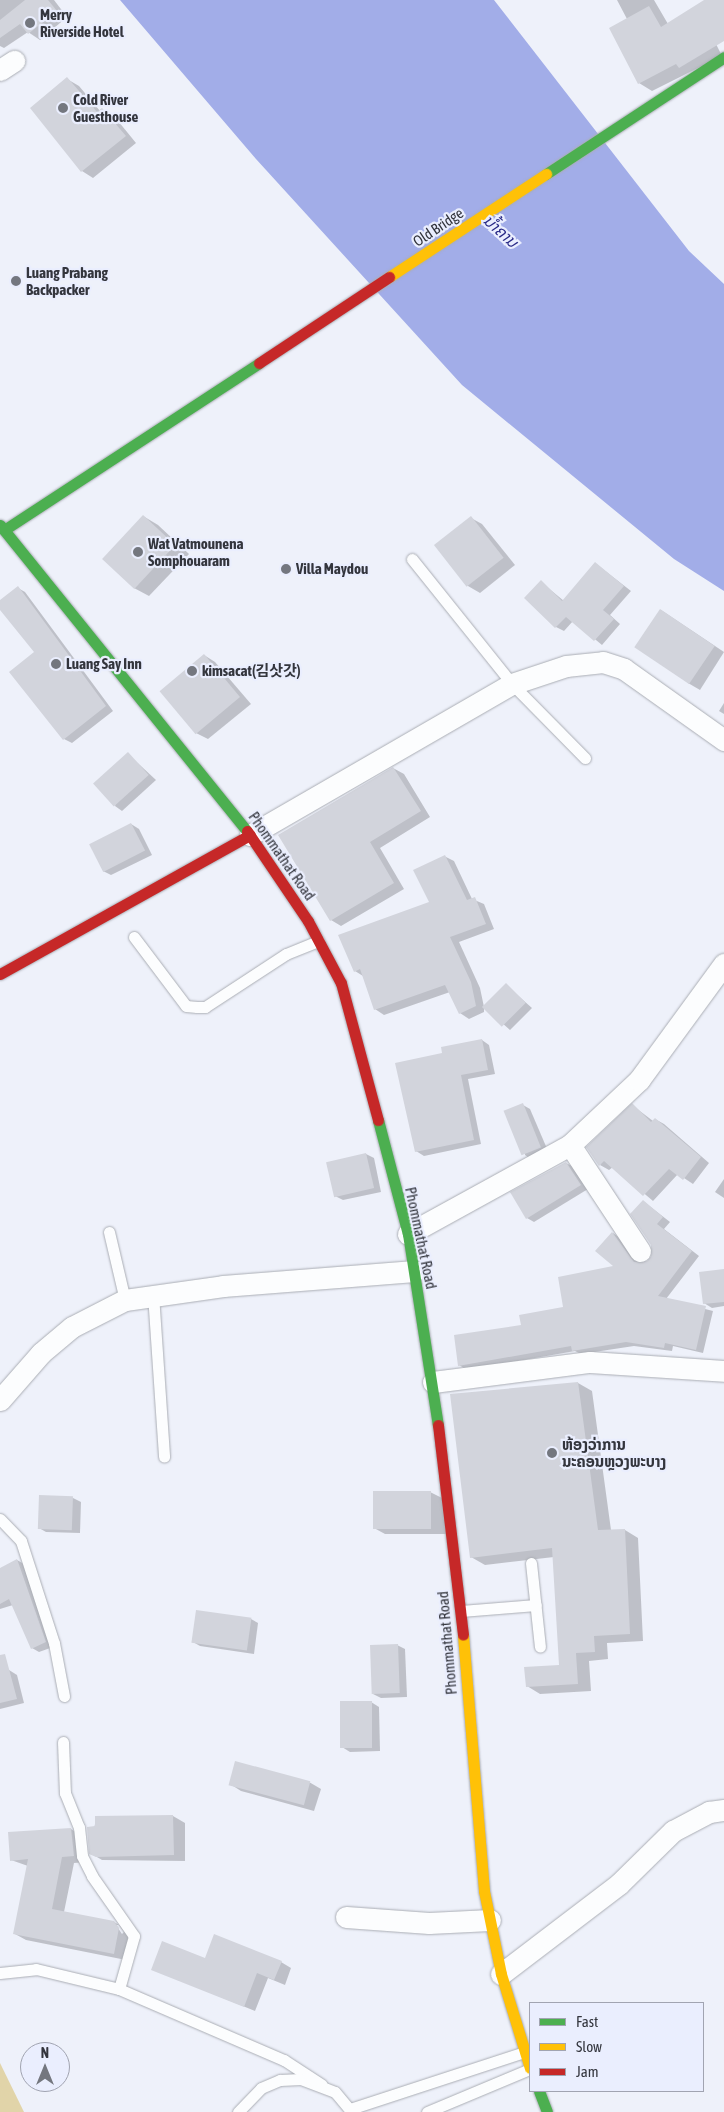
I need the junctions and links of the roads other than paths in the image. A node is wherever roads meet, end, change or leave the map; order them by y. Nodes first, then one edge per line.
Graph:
1 (724, 57) edge
2 (2, 527) edge
3 (412, 560) dead end
4 (512, 684) junction
5 (724, 740) edge
6 (585, 758) dead end
7 (250, 835) junction
8 (134, 937) dead end
9 (318, 941) junction
10 (724, 964) edge
11 (0, 974) edge
12 (570, 1145) junction
13 (109, 1232) dead end
14 (408, 1234) junction
15 (640, 1251) dead end
16 (414, 1271) junction
17 (153, 1294) junction
18 (125, 1300) junction
19 (724, 1371) edge
20 (433, 1382) junction
21 (0, 1400) edge
22 (164, 1457) dead end
23 (0, 1519) edge
24 (531, 1563) dead end
25 (536, 1605) junction
26 (460, 1610) junction
27 (540, 1647) dead end
28 (64, 1696) dead end
29 (63, 1742) dead end
30 (724, 1794) edge
31 (716, 1811) edge
32 (346, 1917) dead end
33 (490, 1920) junction
34 (0, 1973) edge
35 (501, 1974) junction
36 (118, 1989) junction
37 (524, 2052) junction
38 (529, 2066) edge
39 (529, 2069) edge
40 (322, 2084) junction
41 (539, 2092) edge
42 (351, 2110) edge
43 (238, 2112) edge
44 (427, 2112) edge
45 (547, 2112) edge

1 - 2 street, Old Bridge
2 - 7 street, Phommathat Road
3 - 4 lane
4 - 5 street
4 - 6 lane
4 - 7 street
7 - 9 street, Phommathat Road
7 - 11 street
8 - 9 lane
9 - 14 street, Phommathat Road
10 - 12 street
12 - 14 street
12 - 15 street
13 - 18 lane
14 - 16 street, Phommathat Road
16 - 17 street
16 - 20 street, Phommathat Road
17 - 18 street
17 - 22 lane
18 - 21 street
19 - 20 street
20 - 26 street, Phommathat Road
23 - 28 lane
24 - 25 lane
25 - 26 lane
25 - 27 lane
26 - 33 street, Phommathat Road
29 - 36 lane
30 - 31 street
31 - 35 street
32 - 33 street
33 - 35 street, Phommathat Road
34 - 36 lane
35 - 37 street, Phommathat Road
36 - 40 lane
37 - 38 street, Phommathat Road
37 - 42 lane
39 - 44 lane
40 - 42 lane
40 - 43 lane
41 - 45 street

